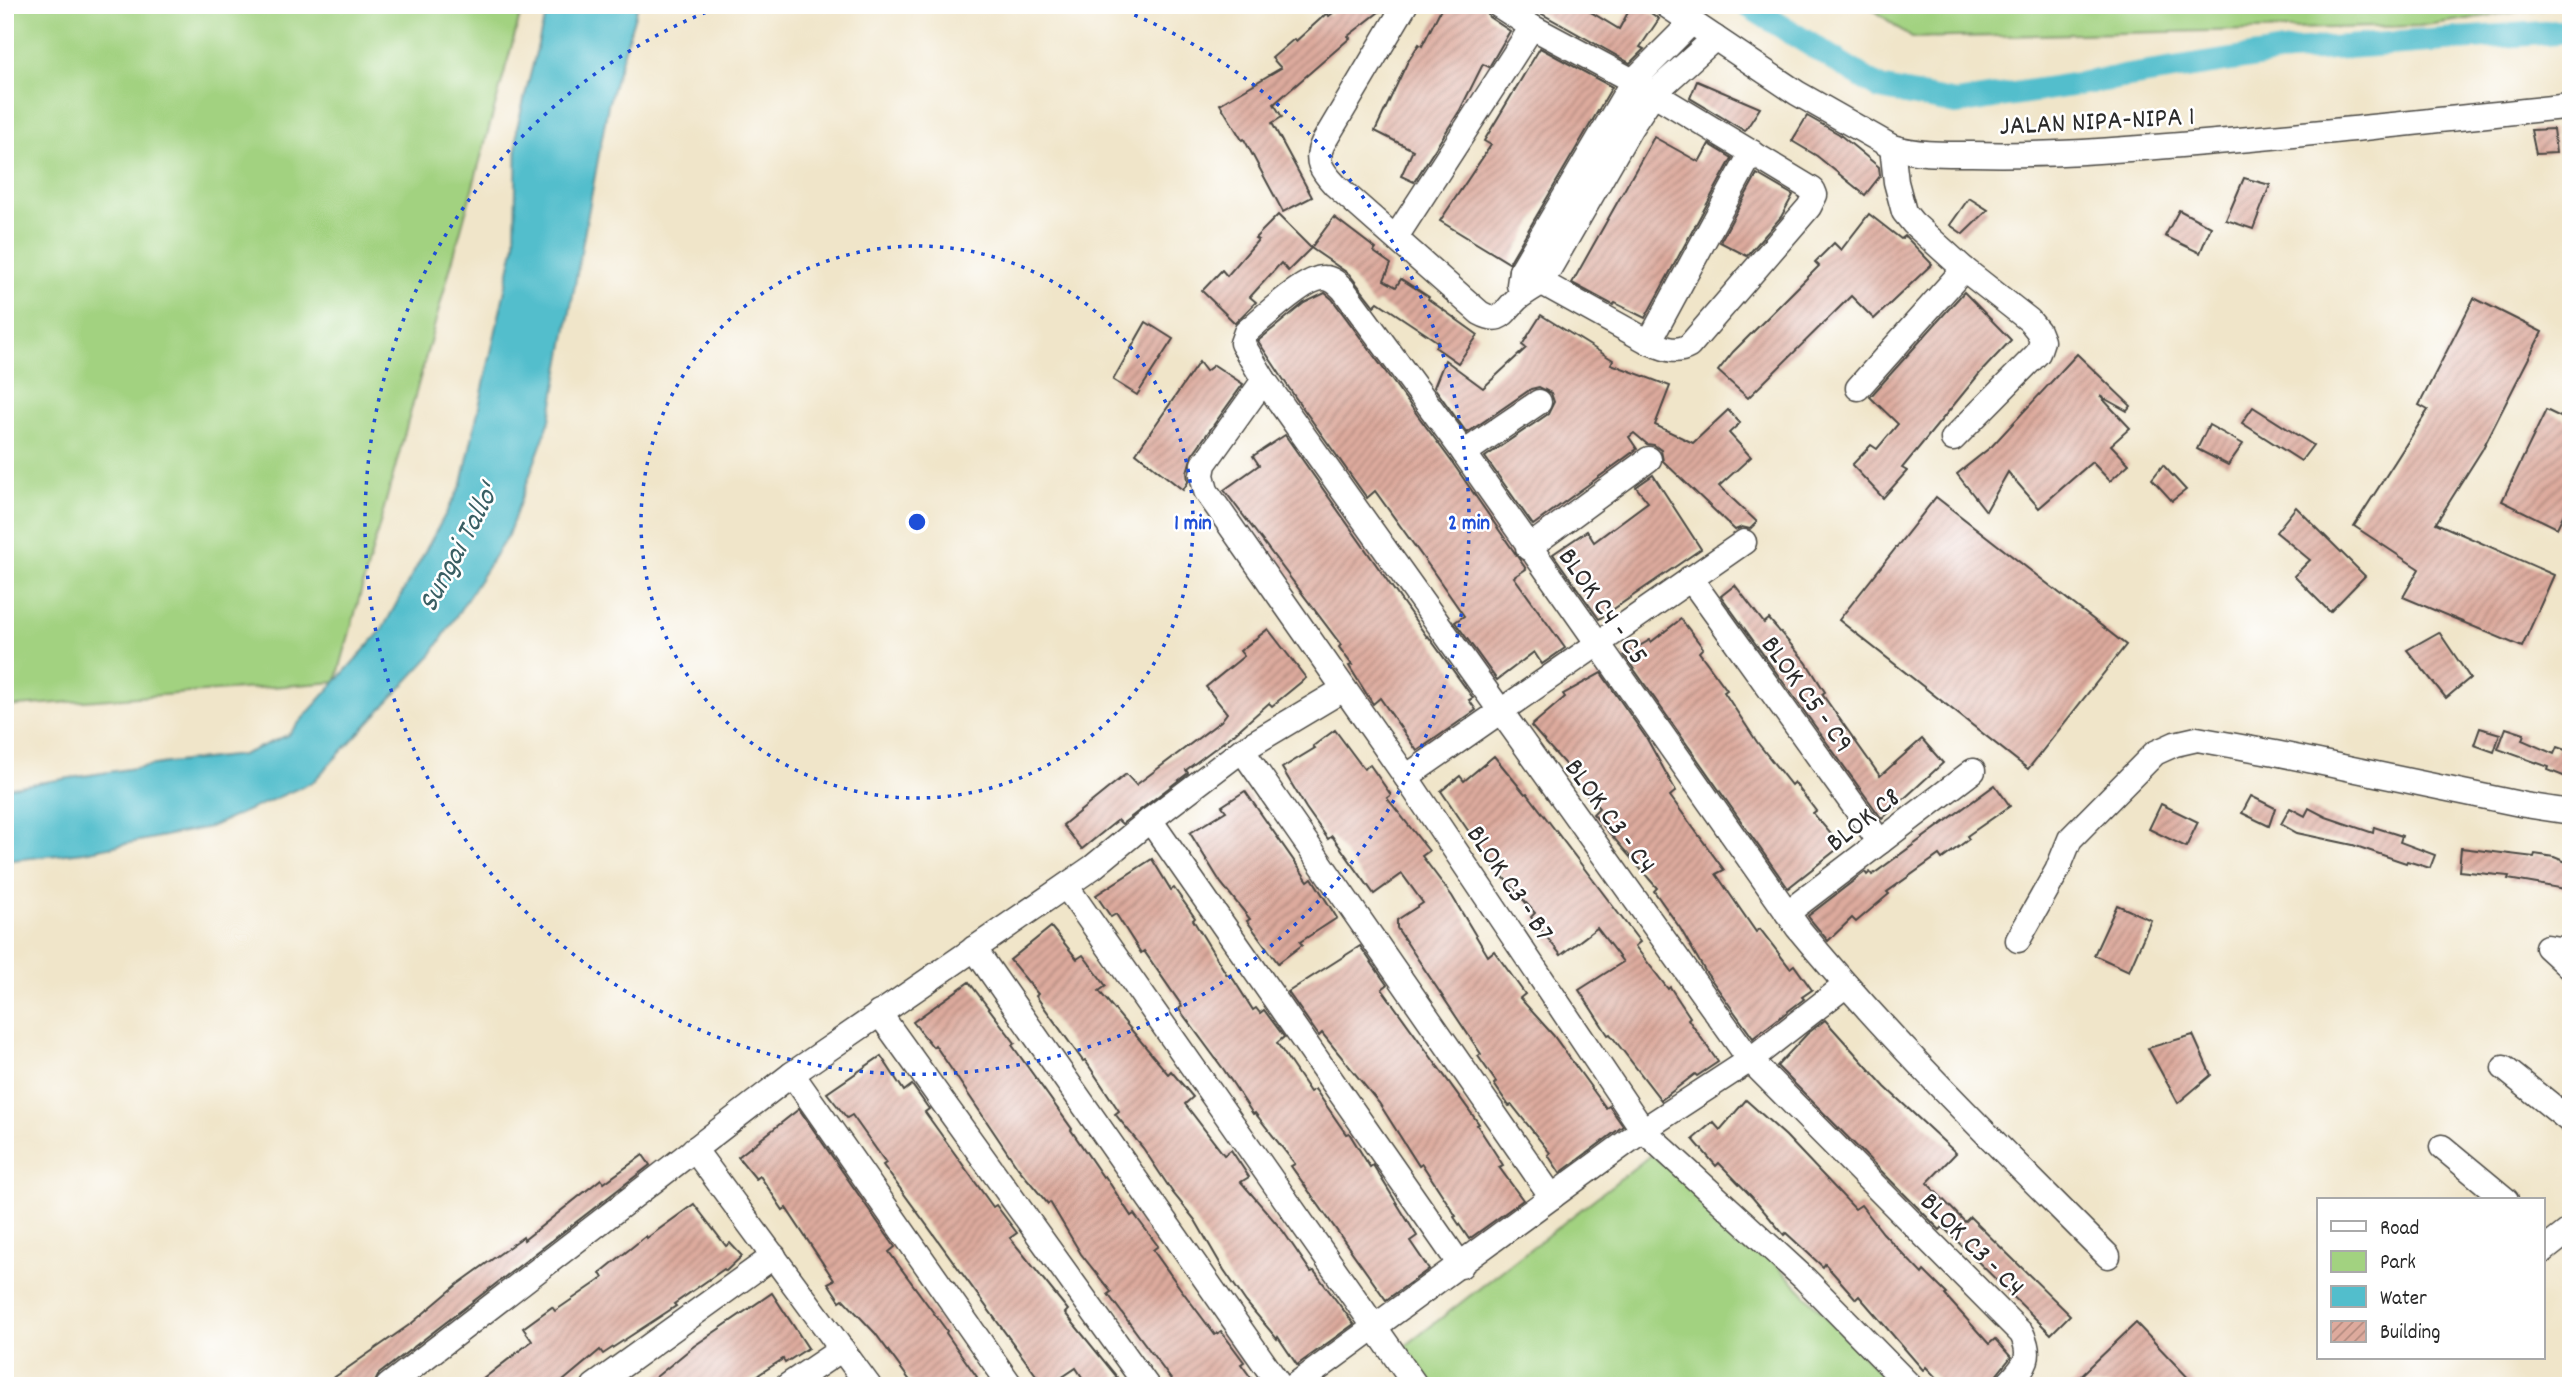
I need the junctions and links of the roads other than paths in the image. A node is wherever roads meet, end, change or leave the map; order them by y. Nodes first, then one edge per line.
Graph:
1 (1405, 5) edge
2 (1498, 5) edge
3 (1666, 5) edge
4 (1692, 22) junction
5 (1532, 27) junction
6 (1715, 38) junction
7 (1643, 87) junction
8 (2571, 106) edge
9 (1892, 147) junction
10 (1752, 152) junction
11 (1396, 237) junction
12 (1964, 268) junction
13 (1531, 277) junction
14 (1307, 283) joint
15 (1649, 342) junction
16 (1264, 380) junction
17 (1858, 388) dead end
18 (1539, 402) dead end
19 (1953, 439) dead end
20 (1464, 453) junction
21 (1649, 459) dead end
22 (1744, 542) dead end
23 (1528, 548) junction
24 (1690, 578) junction
25 (1597, 644) junction
26 (1337, 680) junction
27 (1501, 711) junction
28 (1242, 750) junction
29 (1973, 771) dead end
30 (1406, 778) junction
31 (2571, 811) edge
32 (1150, 820) junction
33 (1880, 842) junction
34 (1066, 886) junction
35 (1787, 913) junction
36 (2018, 940) dead end
37 (974, 948) junction
38 (2571, 951) edge
39 (2571, 969) edge
40 (1846, 985) junction
41 (879, 1013) junction
42 (1750, 1060) junction
43 (2504, 1068) dead end
44 (792, 1074) junction
45 (2571, 1122) edge
46 (1643, 1130) junction
47 (2442, 1147) dead end
48 (694, 1149) junction
49 (1552, 1197) junction
50 (2504, 1198) edge
51 (774, 1256) junction
52 (2108, 1256) dead end
53 (1461, 1266) junction
54 (1376, 1326) junction
55 (842, 1349) junction
56 (388, 1386) edge
57 (594, 1386) edge
58 (787, 1386) edge
59 (869, 1386) edge
60 (1011, 1386) edge
61 (1147, 1386) edge
62 (1280, 1386) edge
63 (1294, 1386) edge
64 (1416, 1386) edge
65 (1910, 1386) edge
66 (2006, 1386) edge

1 - 11 street
2 - 5 street
3 - 4 street, JALAN NIPA-NIPA 1
4 - 6 street, JALAN NIPA-NIPA 1
4 - 7 street
5 - 7 street
5 - 11 street
6 - 7 street
6 - 9 street, JALAN NIPA-NIPA 1
7 - 10 street
7 - 13 street
8 - 9 street, JALAN NIPA-NIPA 1
9 - 12 street
10 - 15 street
10 - 15 street
11 - 13 street
12 - 17 street
12 - 19 street
13 - 15 street
14 - 16 street, BLOK C3 - C4
14 - 20 street, BLOK C4 - C5
16 - 26 street, BLOK C3 - B7
16 - 27 street, BLOK C3 - C4
18 - 20 street
20 - 23 street, BLOK C4 - C5
21 - 23 street
22 - 24 street
23 - 25 street, BLOK C4 - C5
24 - 25 street
24 - 33 street, BLOK C5 - C9
25 - 27 street
25 - 35 street, BLOK C4 - C5
26 - 28 street
26 - 30 street, BLOK C3 - B7
27 - 30 street
27 - 42 street, BLOK C3 - C4
28 - 32 street
28 - 49 street
29 - 33 street, BLOK C8
30 - 46 street, BLOK C3 - B7
31 - 36 street
32 - 34 street
32 - 53 street
33 - 35 street, BLOK C8
34 - 37 street
34 - 54 street
35 - 40 street, BLOK C4 - C5
37 - 41 street
37 - 62 street
38 - 39 street
40 - 42 street
40 - 52 street, BLOK C4 - C5
41 - 44 street
41 - 61 street
42 - 46 street
42 - 66 street, BLOK C3 - C4
43 - 45 street
44 - 48 street
44 - 60 street
46 - 49 street
46 - 65 street, BLOK C3 - B7
47 - 50 street
48 - 51 street
48 - 56 street
49 - 53 street
51 - 55 street
51 - 57 street
53 - 54 street
54 - 63 street
54 - 64 street
55 - 58 street
55 - 59 street

